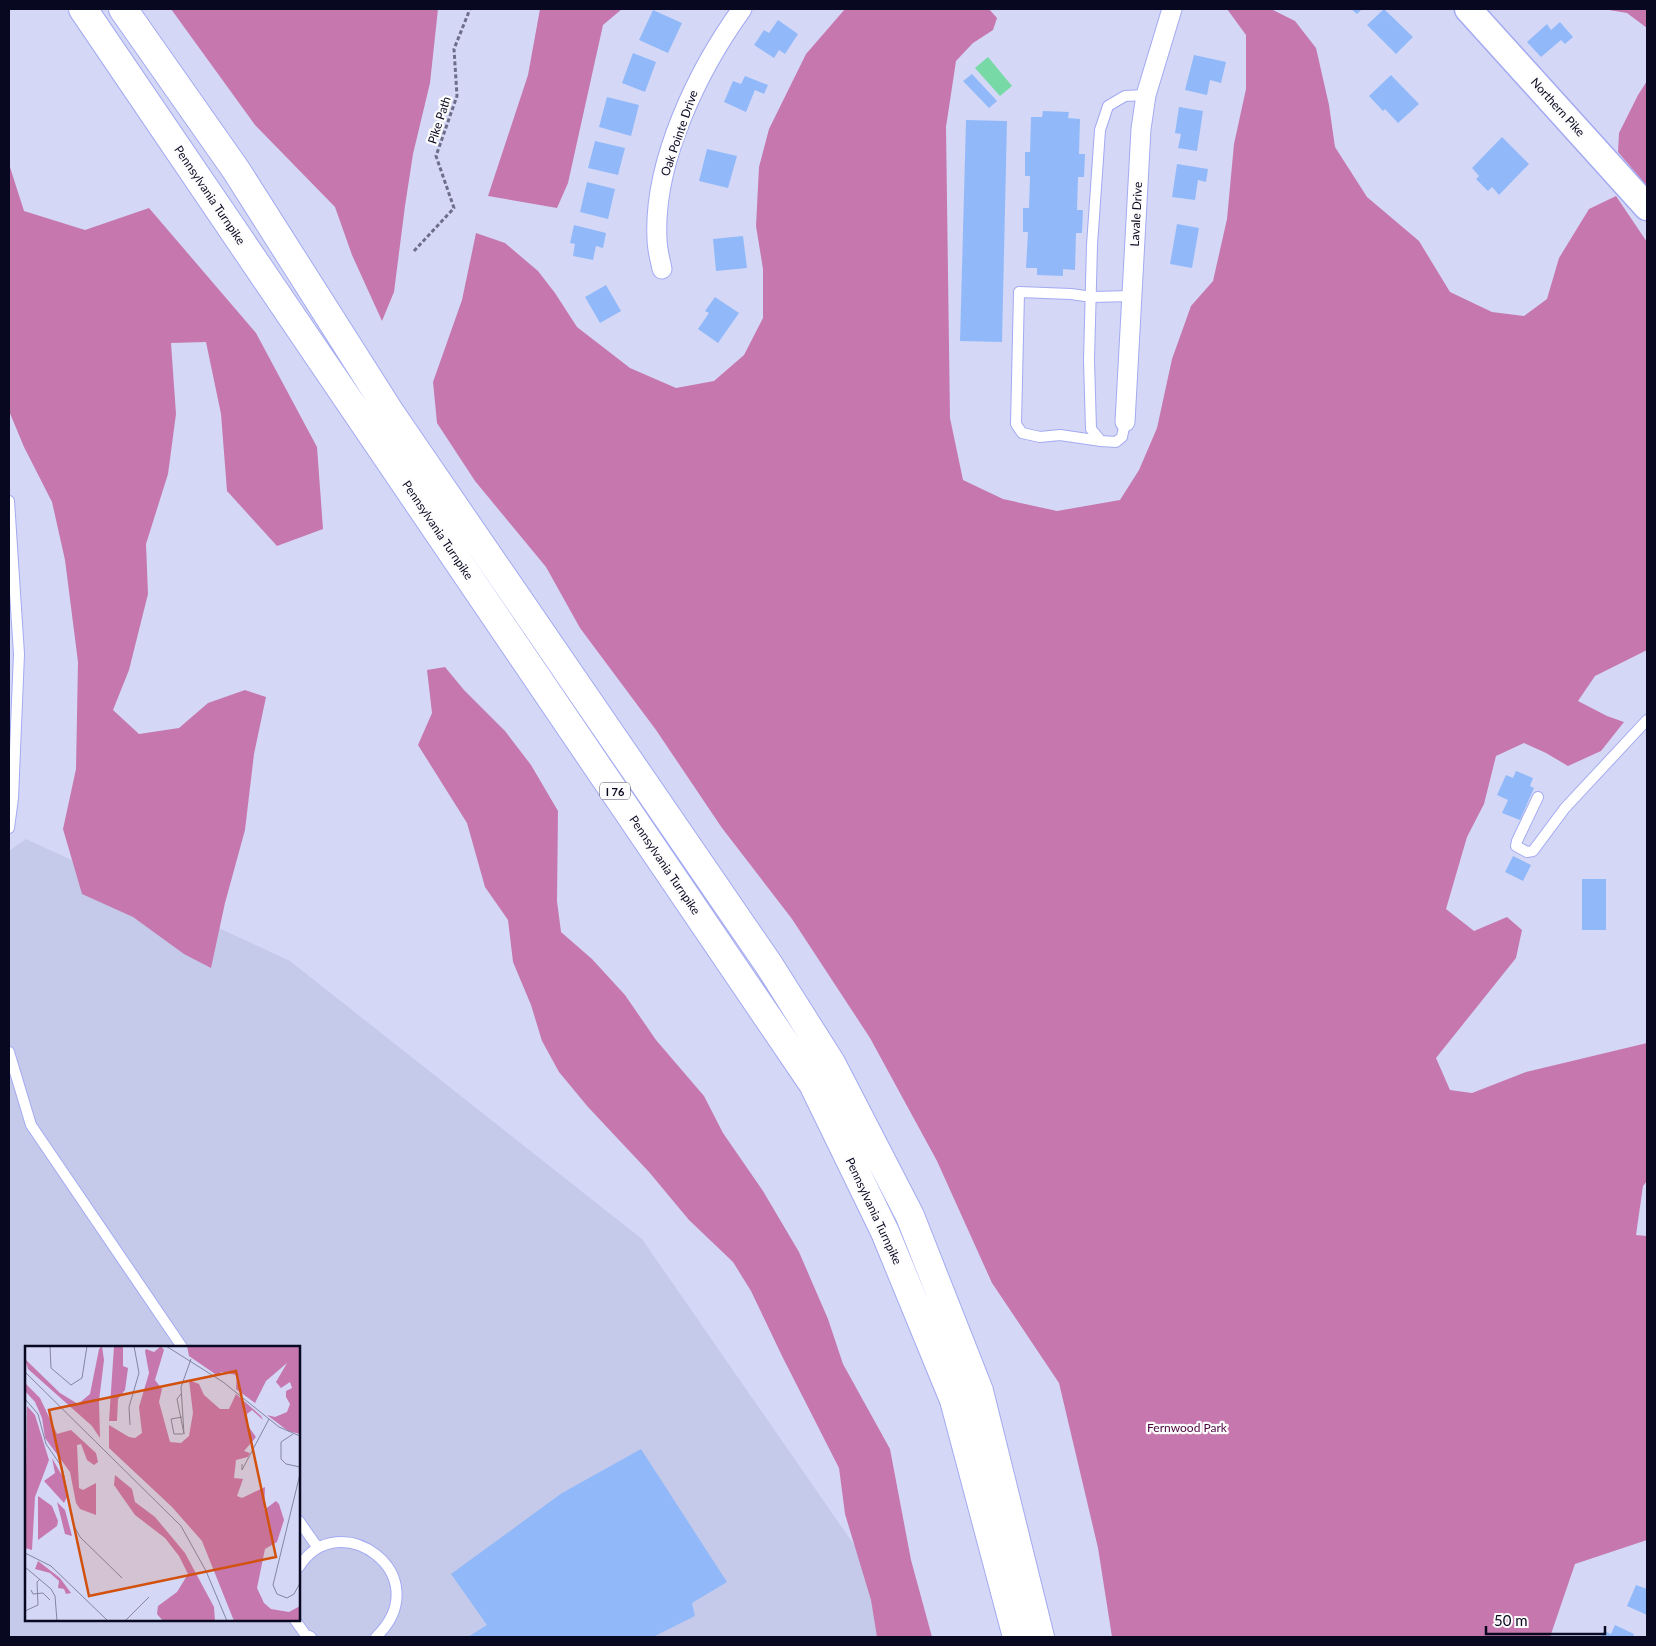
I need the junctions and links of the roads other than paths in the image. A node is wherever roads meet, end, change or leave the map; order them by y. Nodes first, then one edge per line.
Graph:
1 (83, 9) edge
2 (123, 9) edge
3 (742, 9) edge
4 (1172, 9) edge
5 (1468, 9) edge
6 (1146, 95) junction
7 (1647, 207) edge
8 (662, 269) dead end
9 (1132, 296) junction
10 (1092, 297) junction
11 (1125, 422) joint
12 (1101, 441) junction
13 (9, 500) edge
14 (1647, 720) edge
15 (1538, 797) dead end
16 (9, 828) edge
17 (9, 1052) edge
18 (181, 1346) edge
19 (300, 1522) edge
20 (318, 1548) junction
21 (300, 1565) edge
22 (297, 1621) edge
23 (311, 1637) edge
24 (376, 1637) edge
25 (1017, 1637) edge
26 (1040, 1637) edge

1 - 25 highway, Pennsylvania Turnpike / I 76
2 - 26 highway, I 76
3 - 8 street, Oak Pointe Drive
4 - 6 street, Lavale Drive
5 - 7 main road, Northern Pike
6 - 9 street, Lavale Drive
6 - 10 lane
9 - 10 lane
9 - 11 street, Lavale Drive
10 - 12 lane
10 - 12 lane
11 - 12 lane
13 - 16 lane
14 - 15 lane
17 - 18 lane
19 - 20 lane
20 - 21 lane
20 - 24 lane
22 - 23 lane

